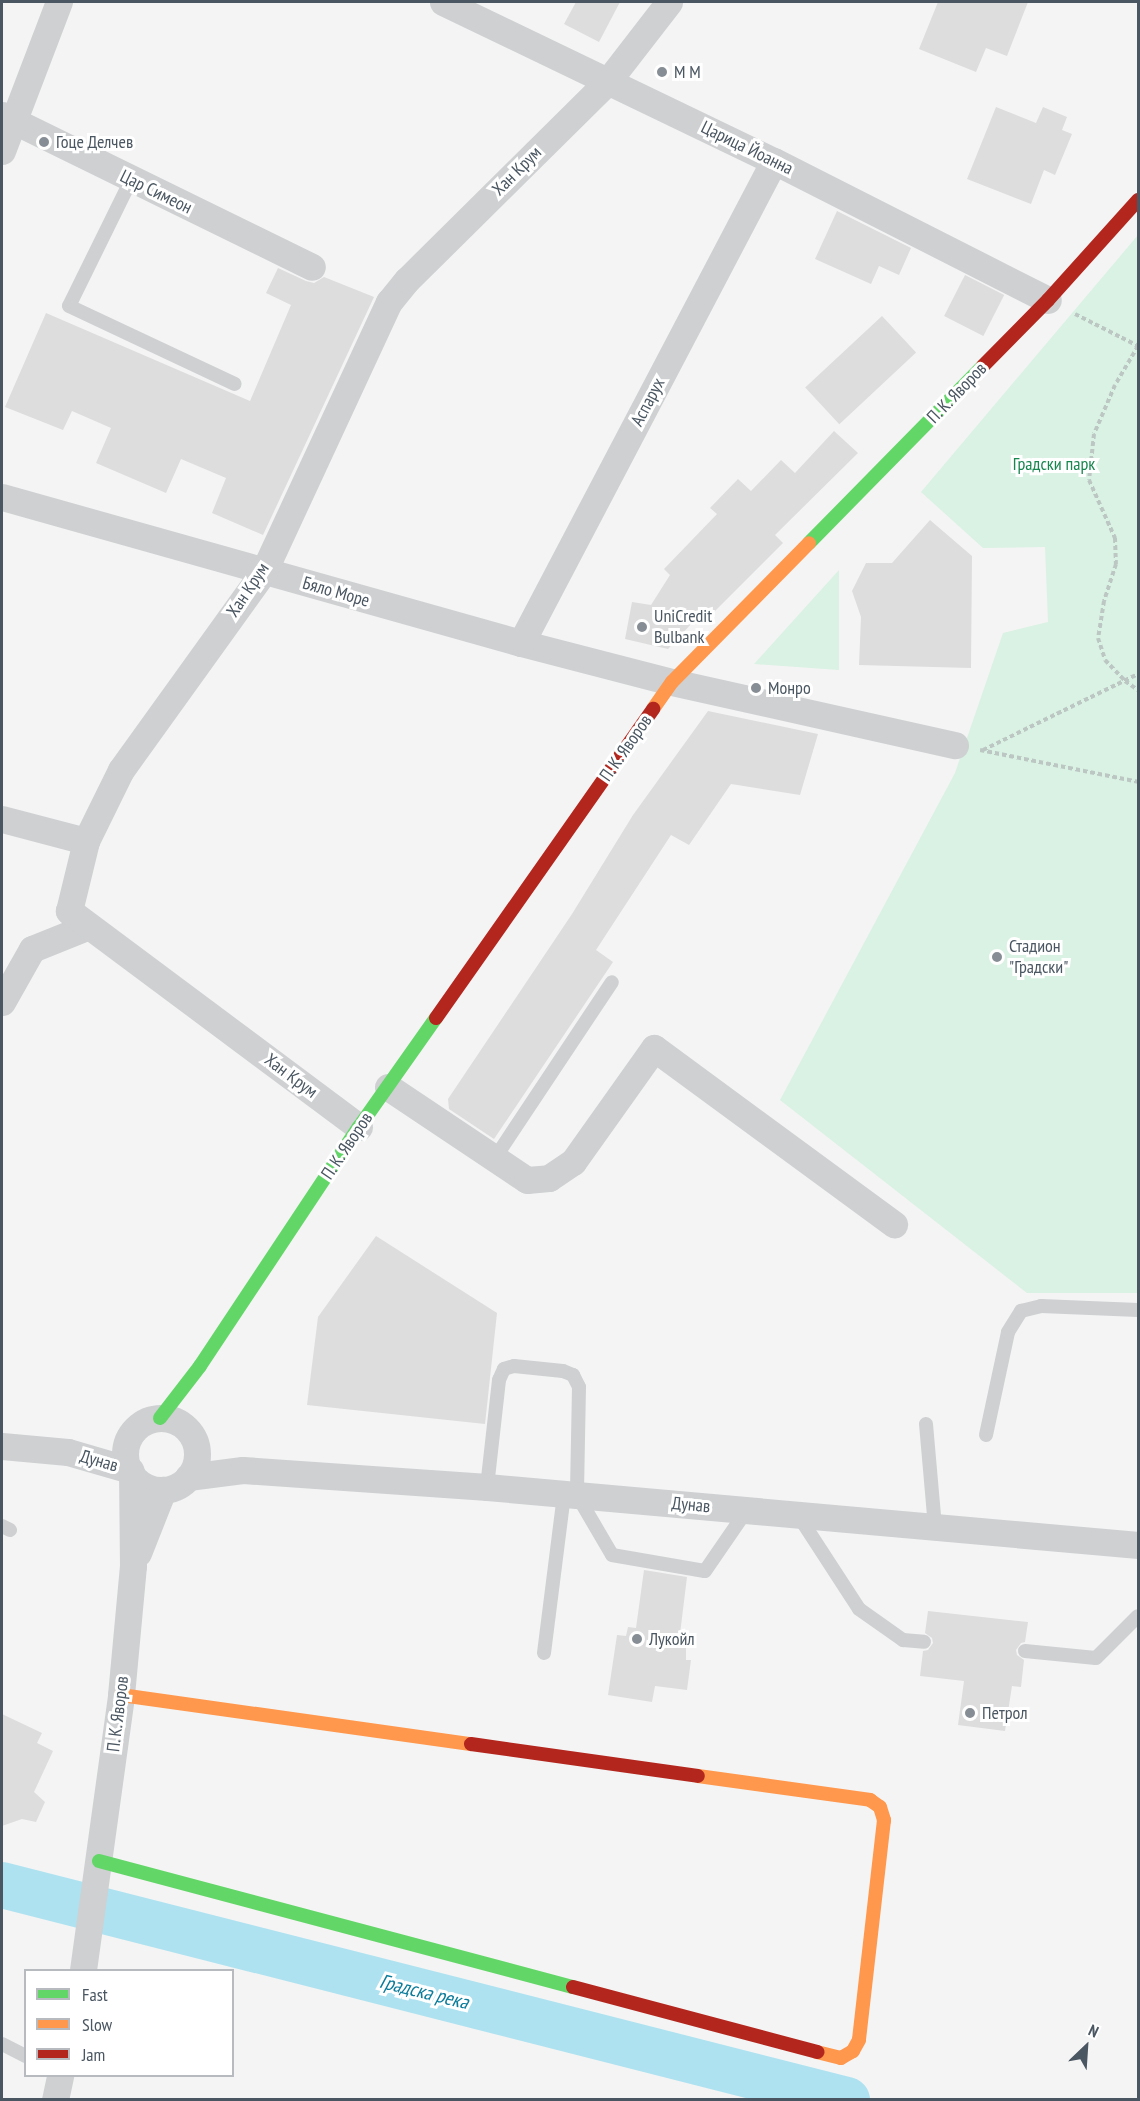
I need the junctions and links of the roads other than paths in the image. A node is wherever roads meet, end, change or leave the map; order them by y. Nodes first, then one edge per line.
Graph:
1 (59, 2) edge
2 (443, 2) edge
3 (669, 2) edge
4 (608, 81) junction
5 (7, 117) edge
6 (2, 151) edge
7 (774, 161) junction
8 (131, 180) junction
9 (1138, 200) edge
10 (312, 267) dead end
11 (1048, 300) junction
12 (236, 384) dead end
13 (2, 497) edge
14 (264, 571) junction
15 (521, 644) junction
16 (672, 682) junction
17 (955, 745) road end
18 (2, 819) edge
19 (86, 841) junction
20 (89, 926) junction
21 (612, 982) dead end
22 (2, 1002) edge
23 (388, 1087) junction
24 (359, 1126) junction
25 (495, 1158) junction
26 (894, 1224) dead end
27 (1138, 1310) edge
28 (200, 1366) joint
29 (926, 1424) dead end
30 (181, 1432) junction
31 (986, 1435) dead end
32 (127, 1442) junction
33 (2, 1446) edge
34 (68, 1452) junction
35 (243, 1470) junction
36 (131, 1473) junction
37 (188, 1477) junction
38 (487, 1487) junction
39 (163, 1490) junction
40 (571, 1494) junction
41 (747, 1510) junction
42 (798, 1515) junction
43 (935, 1527) junction
44 (1138, 1545) edge
45 (133, 1566) junction
46 (1138, 1616) edge
47 (924, 1642) dead end
48 (1024, 1651) dead end
49 (544, 1653) dead end
50 (121, 1695) junction
51 (99, 1862) junction
52 (85, 1960) edge
53 (2, 2044) edge
54 (24, 2055) edge
55 (60, 2077) edge
56 (55, 2100) edge

1 - 5 street
2 - 4 street, Царица Йоанна
3 - 4 street, Хан Крум
4 - 7 street, Царица Йоанна
4 - 14 street, Хан Крум
5 - 6 street
5 - 8 street, Цар Симеон
7 - 11 street, Царица Йоанна
7 - 15 street, Аспарух
8 - 10 street, Цар Симеон
8 - 12 lane
9 - 11 street, П. К. Яворов
11 - 16 street, П. К. Яворов
13 - 14 street, Бяло Море
14 - 15 street, Бяло Море
14 - 19 street, Хан Крум
15 - 16 street, Бяло Море
16 - 17 street, Бяло Море
16 - 23 street, П. К. Яворов
18 - 19 street
19 - 20 street, Хан Крум
20 - 22 street
20 - 24 street, Хан Крум
21 - 25 lane
23 - 24 street, П. К. Яворов
23 - 25 street
24 - 28 street, П. К. Яворов
25 - 26 street
27 - 31 lane
28 - 30 street, П. К. Яворов
29 - 43 lane
30 - 32 street
30 - 35 street, Дунав
30 - 37 street
32 - 34 street, Дунав
32 - 36 street
33 - 34 street, Дунав
34 - 36 street, Дунав
35 - 37 street, Дунав
35 - 38 street, Дунав
36 - 39 street
36 - 45 street, П. К. Яворов
37 - 39 street
38 - 40 street, Дунав
38 - 40 lane
39 - 45 street, П. К. Яворов
40 - 41 street, Дунав
40 - 41 lane
40 - 49 lane
41 - 42 street, Дунав
42 - 43 street, Дунав
42 - 47 lane
43 - 44 street, Дунав
45 - 50 street, П. К. Яворов
46 - 48 lane
50 - 51 street, П. К. Яворов
50 - 51 street
51 - 52 street, П. К. Яворов
53 - 54 lane
55 - 56 street

